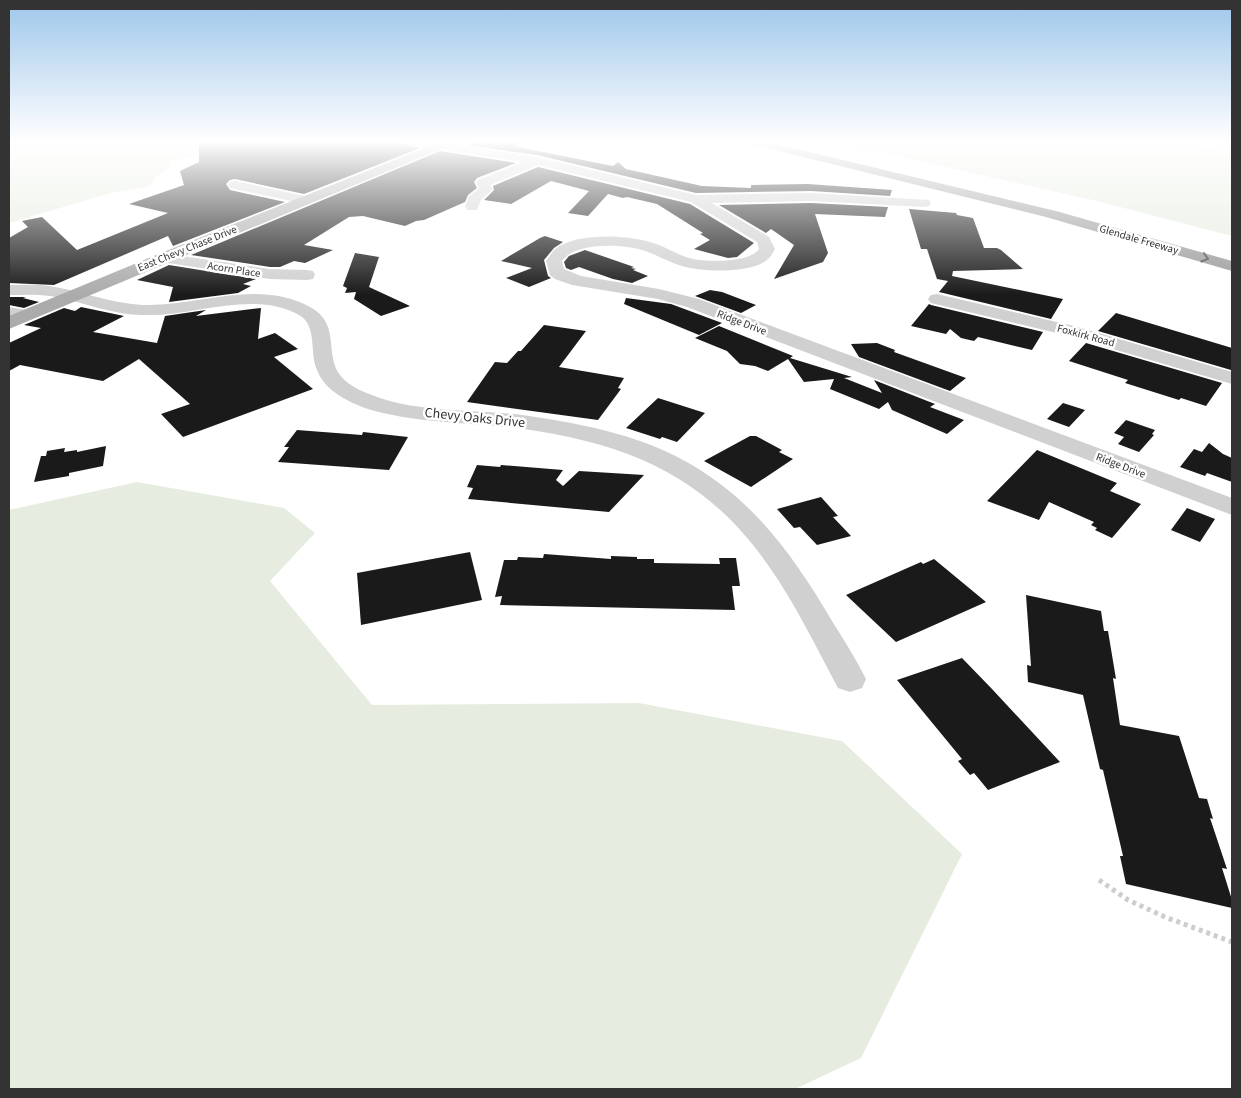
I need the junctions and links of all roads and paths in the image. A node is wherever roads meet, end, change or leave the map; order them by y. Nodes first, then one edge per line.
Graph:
1 (273, 193) edge
2 (322, 193) edge
3 (481, 193) edge
4 (672, 193) edge
5 (959, 193) edge
6 (967, 193) edge
7 (1044, 198) dead end
8 (696, 199) junction
9 (305, 200) junction
10 (924, 203) dead end
11 (1072, 206) dead end
12 (472, 207) dead end
13 (162, 258) junction
14 (1232, 266) edge
15 (307, 275) dead end
16 (1232, 281) edge
17 (9, 290) edge
18 (72, 296) junction
19 (937, 299) dead end
20 (9, 312) edge
21 (27, 315) junction
22 (9, 323) edge
23 (1232, 378) edge
24 (1232, 507) edge
25 (844, 669) dead end
26 (1099, 880) dead end
27 (1232, 942) edge

1 - 9 street
2 - 9 main road, East Chevy Chase Drive
3 - 12 street
4 - 8 street
5 - 16 highway
6 -> 14 highway, Glendale Freeway
7 - 11 highway
8 - 10 street
8 - 24 street, Ridge Drive
9 - 13 main road, East Chevy Chase Drive
13 - 15 street, Acorn Place
13 - 18 main road, East Chevy Chase Drive
17 - 18 street, Chevy Oaks Drive
18 - 21 main road, East Chevy Chase Drive
18 - 25 street, Chevy Oaks Drive
19 - 23 street, Foxkirk Road
20 - 21 street
21 - 22 main road, East Chevy Chase Drive
26 - 27 path

